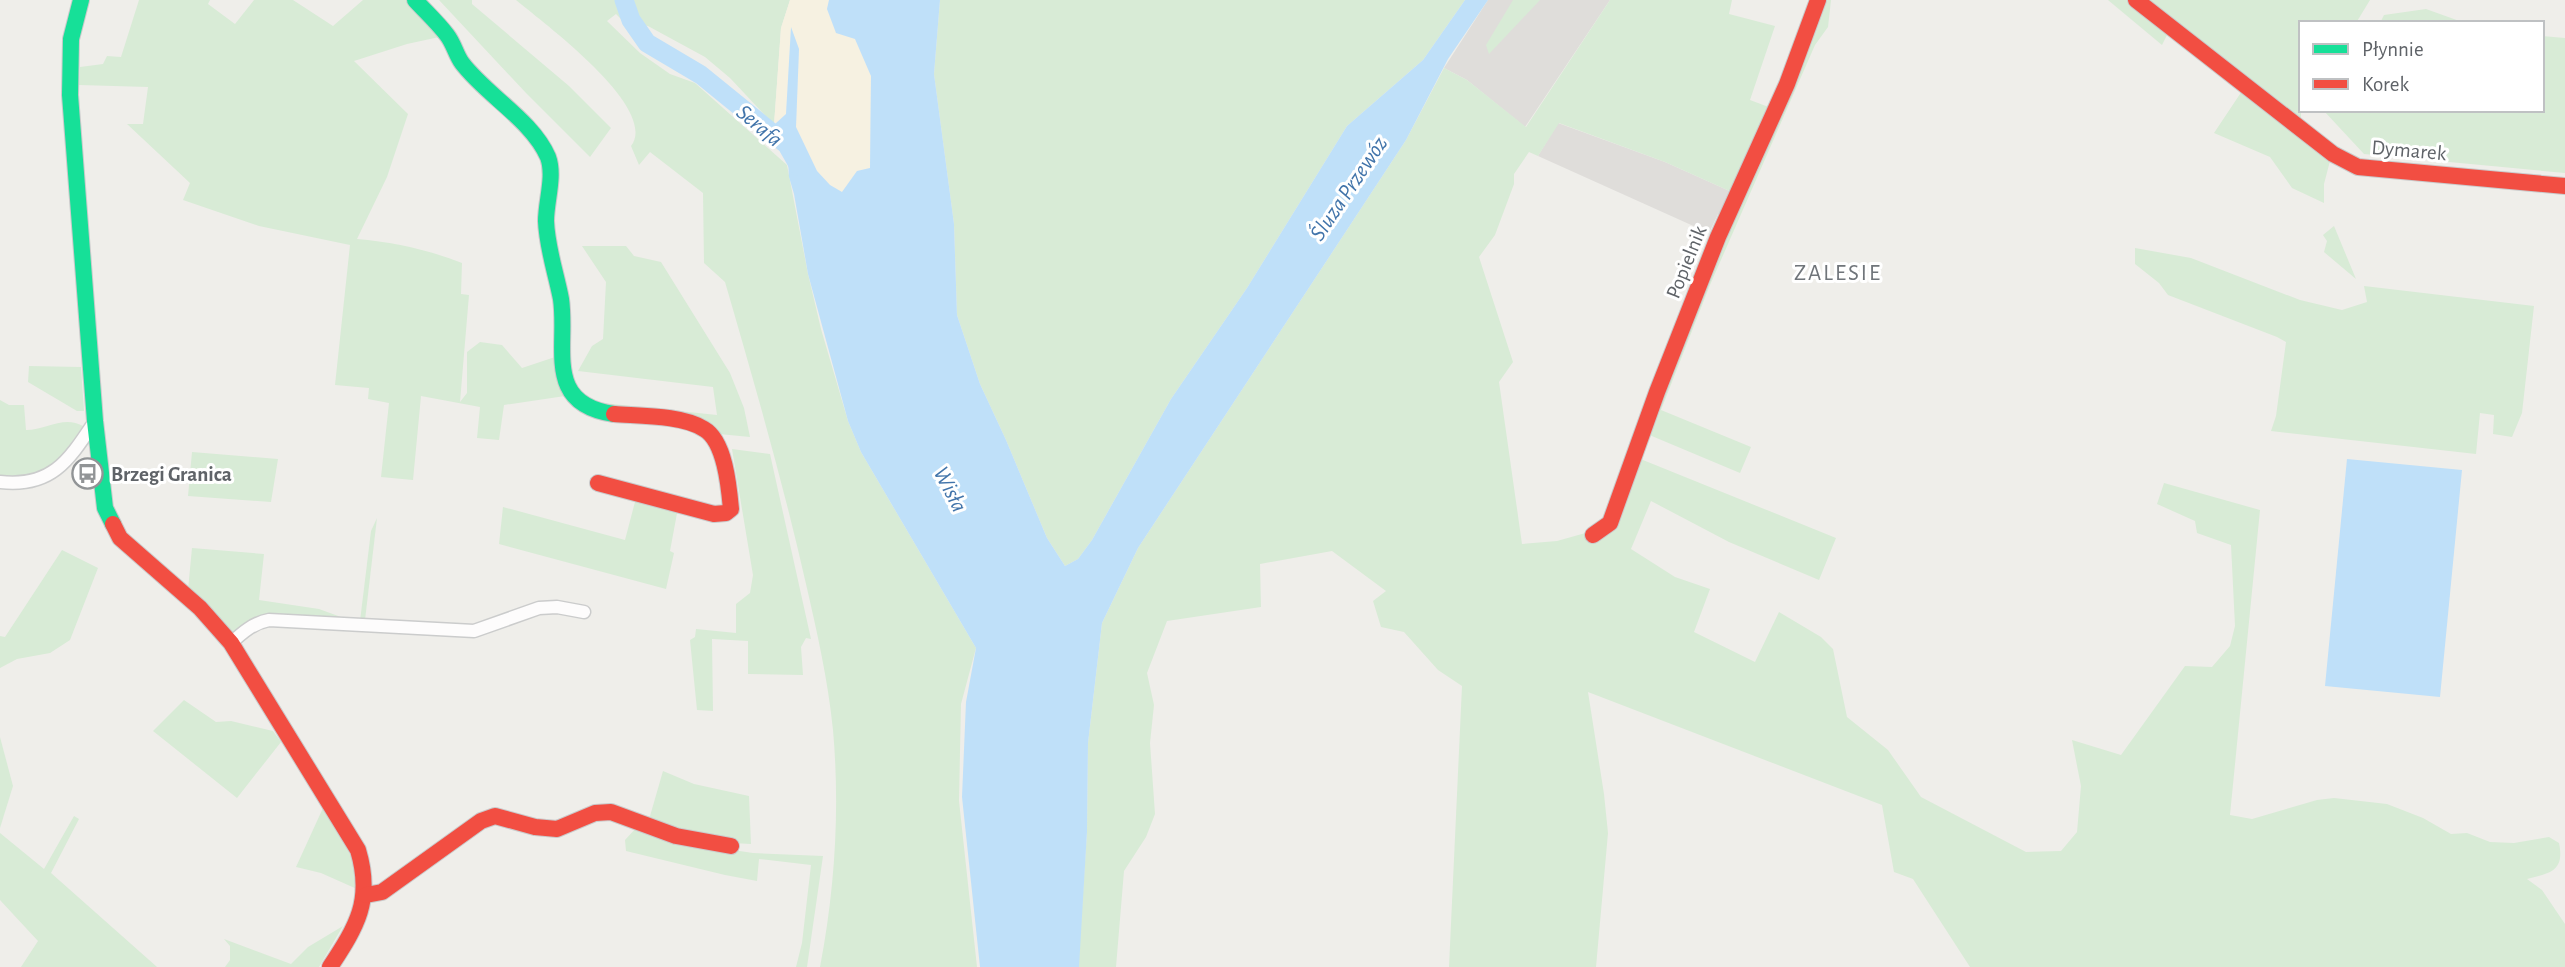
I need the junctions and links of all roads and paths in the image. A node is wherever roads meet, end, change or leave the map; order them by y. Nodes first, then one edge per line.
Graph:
1 (80, 0) edge
2 (415, 0) edge
3 (1818, 0) edge
4 (2136, 0) edge
5 (2565, 186) edge
6 (95, 421) junction
7 (0, 482) edge
8 (598, 483) dead end
9 (1592, 535) dead end
10 (584, 612) dead end
11 (231, 643) junction
12 (731, 846) dead end
13 (366, 895) junction
14 (330, 967) edge

1 - 6 street
2 - 8 street
3 - 9 street, Popielnik
4 - 5 street, Dymarek
6 - 7 street
6 - 11 street
10 - 11 street
11 - 13 street
12 - 13 street
13 - 14 street

